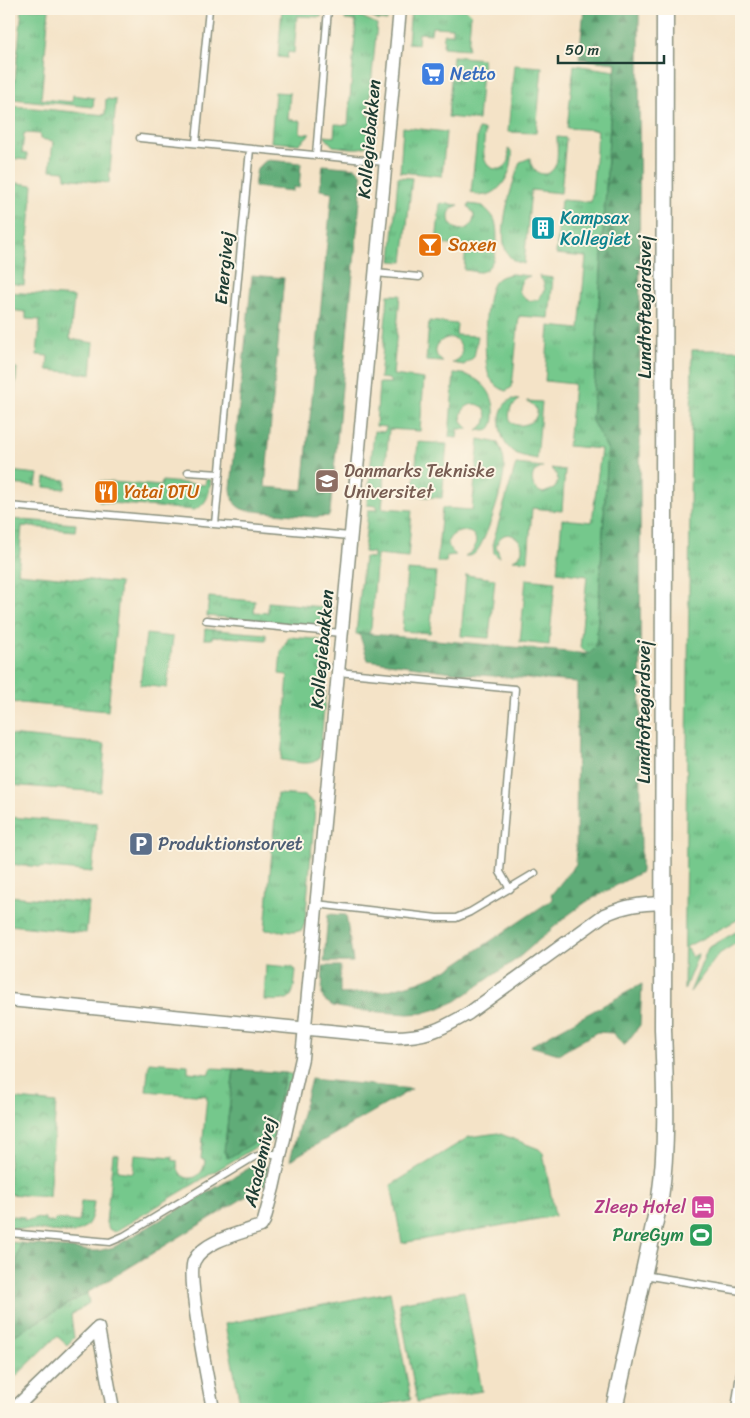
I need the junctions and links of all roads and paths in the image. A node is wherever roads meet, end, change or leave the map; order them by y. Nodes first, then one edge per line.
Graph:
1 (209, 9) edge
2 (328, 9) edge
3 (400, 9) edge
4 (665, 9) edge
5 (140, 138) dead end
6 (196, 142) junction
7 (250, 149) junction
8 (316, 155) junction
9 (385, 162) junction
10 (375, 273) junction
11 (419, 276) dead end
12 (188, 472) dead end
13 (220, 474) junction
14 (9, 506) edge
15 (215, 524) junction
16 (350, 536) junction
17 (206, 620) dead end
18 (341, 633) junction
19 (338, 672) junction
20 (535, 873) dead end
21 (510, 889) junction
22 (664, 903) junction
23 (316, 904) junction
24 (9, 1000) edge
25 (305, 1028) junction
26 (280, 1155) junction
27 (9, 1233) edge
28 (642, 1275) junction
29 (741, 1291) edge
30 (741, 1367) edge
31 (14, 1409) edge
32 (113, 1409) edge
33 (214, 1409) edge
34 (614, 1409) edge
35 (734, 1409) edge

1 - 6 lane
2 - 8 lane
3 - 9 street, Kollegiebakken
4 - 22 street, Lundtoftegårdsvej
5 - 6 lane
6 - 7 lane
7 - 8 lane
7 - 13 lane, Energivej
8 - 9 lane
9 - 10 street, Kollegiebakken
10 - 11 lane
10 - 16 street, Kollegiebakken
12 - 13 lane
13 - 15 lane, Energivej
14 - 15 lane
15 - 16 lane
16 - 18 street, Kollegiebakken
17 - 18 lane
18 - 19 street, Kollegiebakken
19 - 21 lane
19 - 23 street, Kollegiebakken
20 - 21 lane
21 - 23 lane
22 - 25 street
22 - 28 street, Lundtoftegårdsvej
23 - 25 street, Kollegiebakken
24 - 25 street
25 - 26 street, Akademivej
26 - 27 lane
26 - 33 street, Akademivej
28 - 29 lane
28 - 34 street, Lundtoftegårdsvej
30 - 35 lane
31 - 32 street

